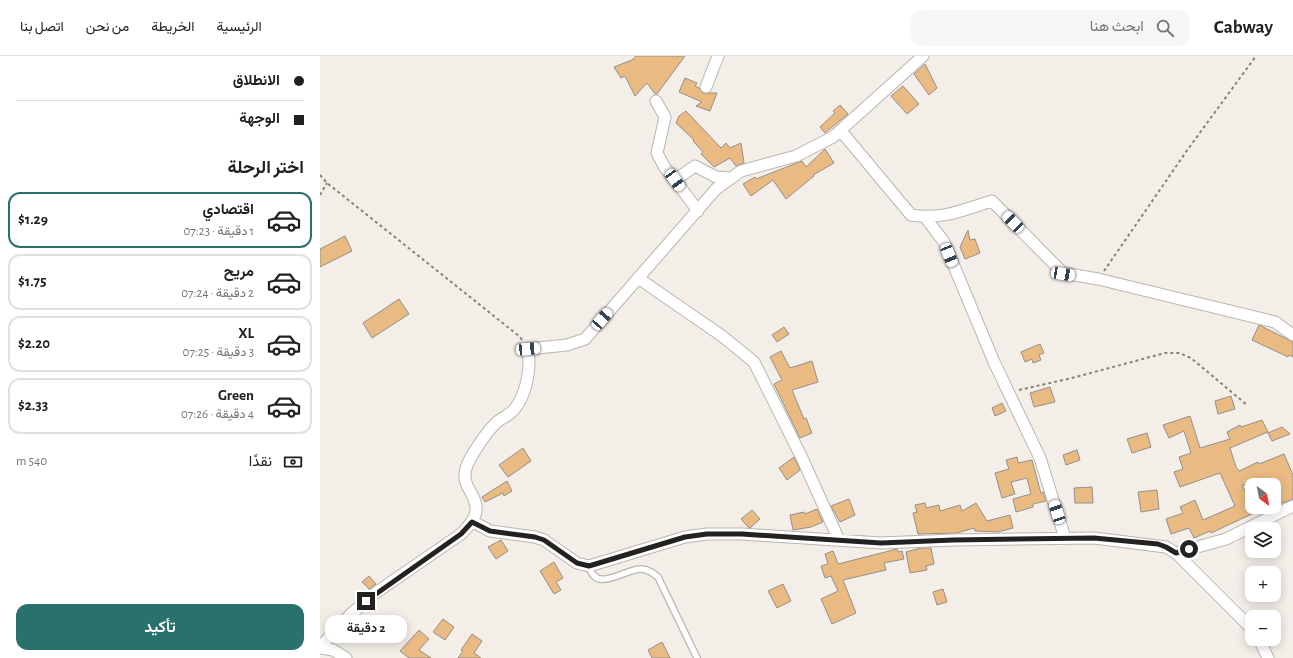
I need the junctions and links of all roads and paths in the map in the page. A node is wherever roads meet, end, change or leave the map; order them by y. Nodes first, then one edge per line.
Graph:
1 (718, 56) edge
2 (923, 56) edge
3 (1256, 56) edge
4 (706, 87) dead end
5 (656, 101) dead end
6 (841, 131) junction
7 (320, 174) edge
8 (730, 178) junction
9 (675, 180) junction
10 (327, 183) junction
11 (320, 195) edge
12 (698, 211) junction
13 (925, 217) junction
14 (638, 278) junction
15 (1098, 279) junction
16 (1293, 335) edge
17 (528, 349) junction
18 (1009, 393) junction
19 (1247, 404) dead end
20 (1293, 506) edge
21 (472, 522) junction
22 (1065, 538) junction
23 (839, 540) junction
24 (1176, 553) junction
25 (589, 566) junction
26 (1245, 622) edge
27 (1262, 646) edge
28 (320, 648) edge
29 (346, 658) edge
30 (698, 658) edge
31 (1268, 658) edge

1 - 4 street
2 - 6 street
3 - 15 path
5 - 9 street
6 - 8 street
6 - 13 street
7 - 10 path
8 - 9 street
8 - 12 street
9 - 12 street
10 - 11 path
10 - 17 path
12 - 14 street
13 - 15 street
13 - 18 street
14 - 17 street
14 - 23 street
15 - 16 street
17 - 21 street
18 - 19 path
18 - 22 street
20 - 24 street
21 - 25 street
21 - 28 street
22 - 23 street
22 - 24 street
23 - 25 street
24 - 26 street
25 - 30 lane
27 - 31 street
28 - 29 street

